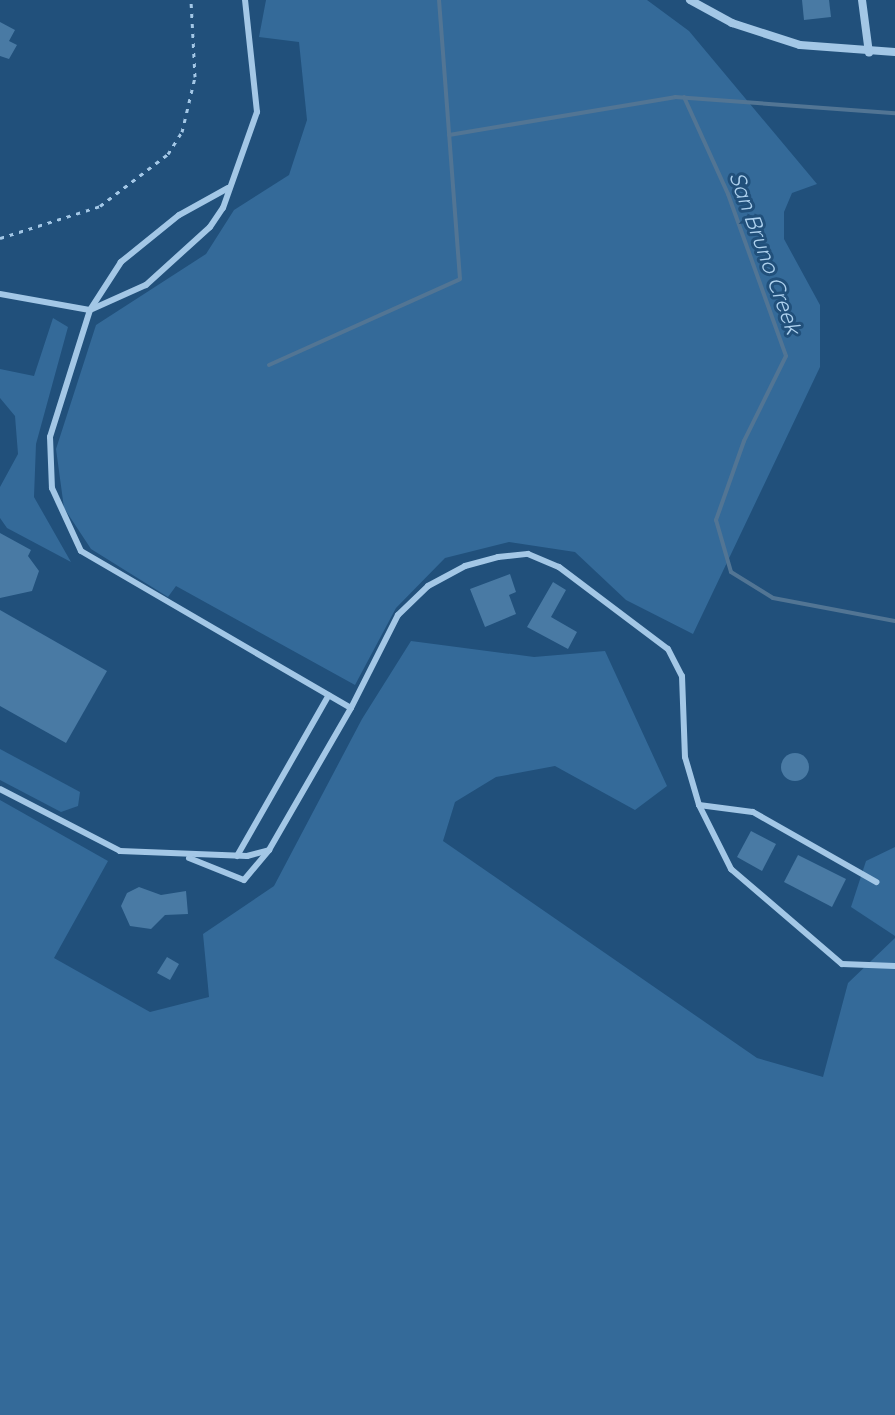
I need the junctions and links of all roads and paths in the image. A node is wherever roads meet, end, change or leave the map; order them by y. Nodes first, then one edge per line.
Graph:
1 (191, 0) edge
2 (245, 0) edge
3 (690, 0) edge
4 (862, 0) edge
5 (895, 52) edge
6 (869, 53) junction
7 (228, 188) junction
8 (0, 238) edge
9 (0, 294) edge
10 (90, 310) junction
11 (329, 695) junction
12 (351, 708) junction
13 (0, 789) edge
14 (699, 805) junction
15 (269, 850) junction
16 (186, 856) junction
17 (237, 856) junction
18 (876, 882) dead end
19 (895, 966) edge

1 - 8 path
2 - 7 lane
3 - 6 street
4 - 6 street
5 - 6 street
7 - 10 lane
7 - 10 lane
9 - 10 lane
10 - 11 lane
11 - 12 lane
11 - 17 lane
12 - 14 lane
12 - 15 lane
13 - 16 lane
14 - 18 lane
14 - 19 lane
15 - 16 lane
15 - 17 lane
16 - 17 lane

